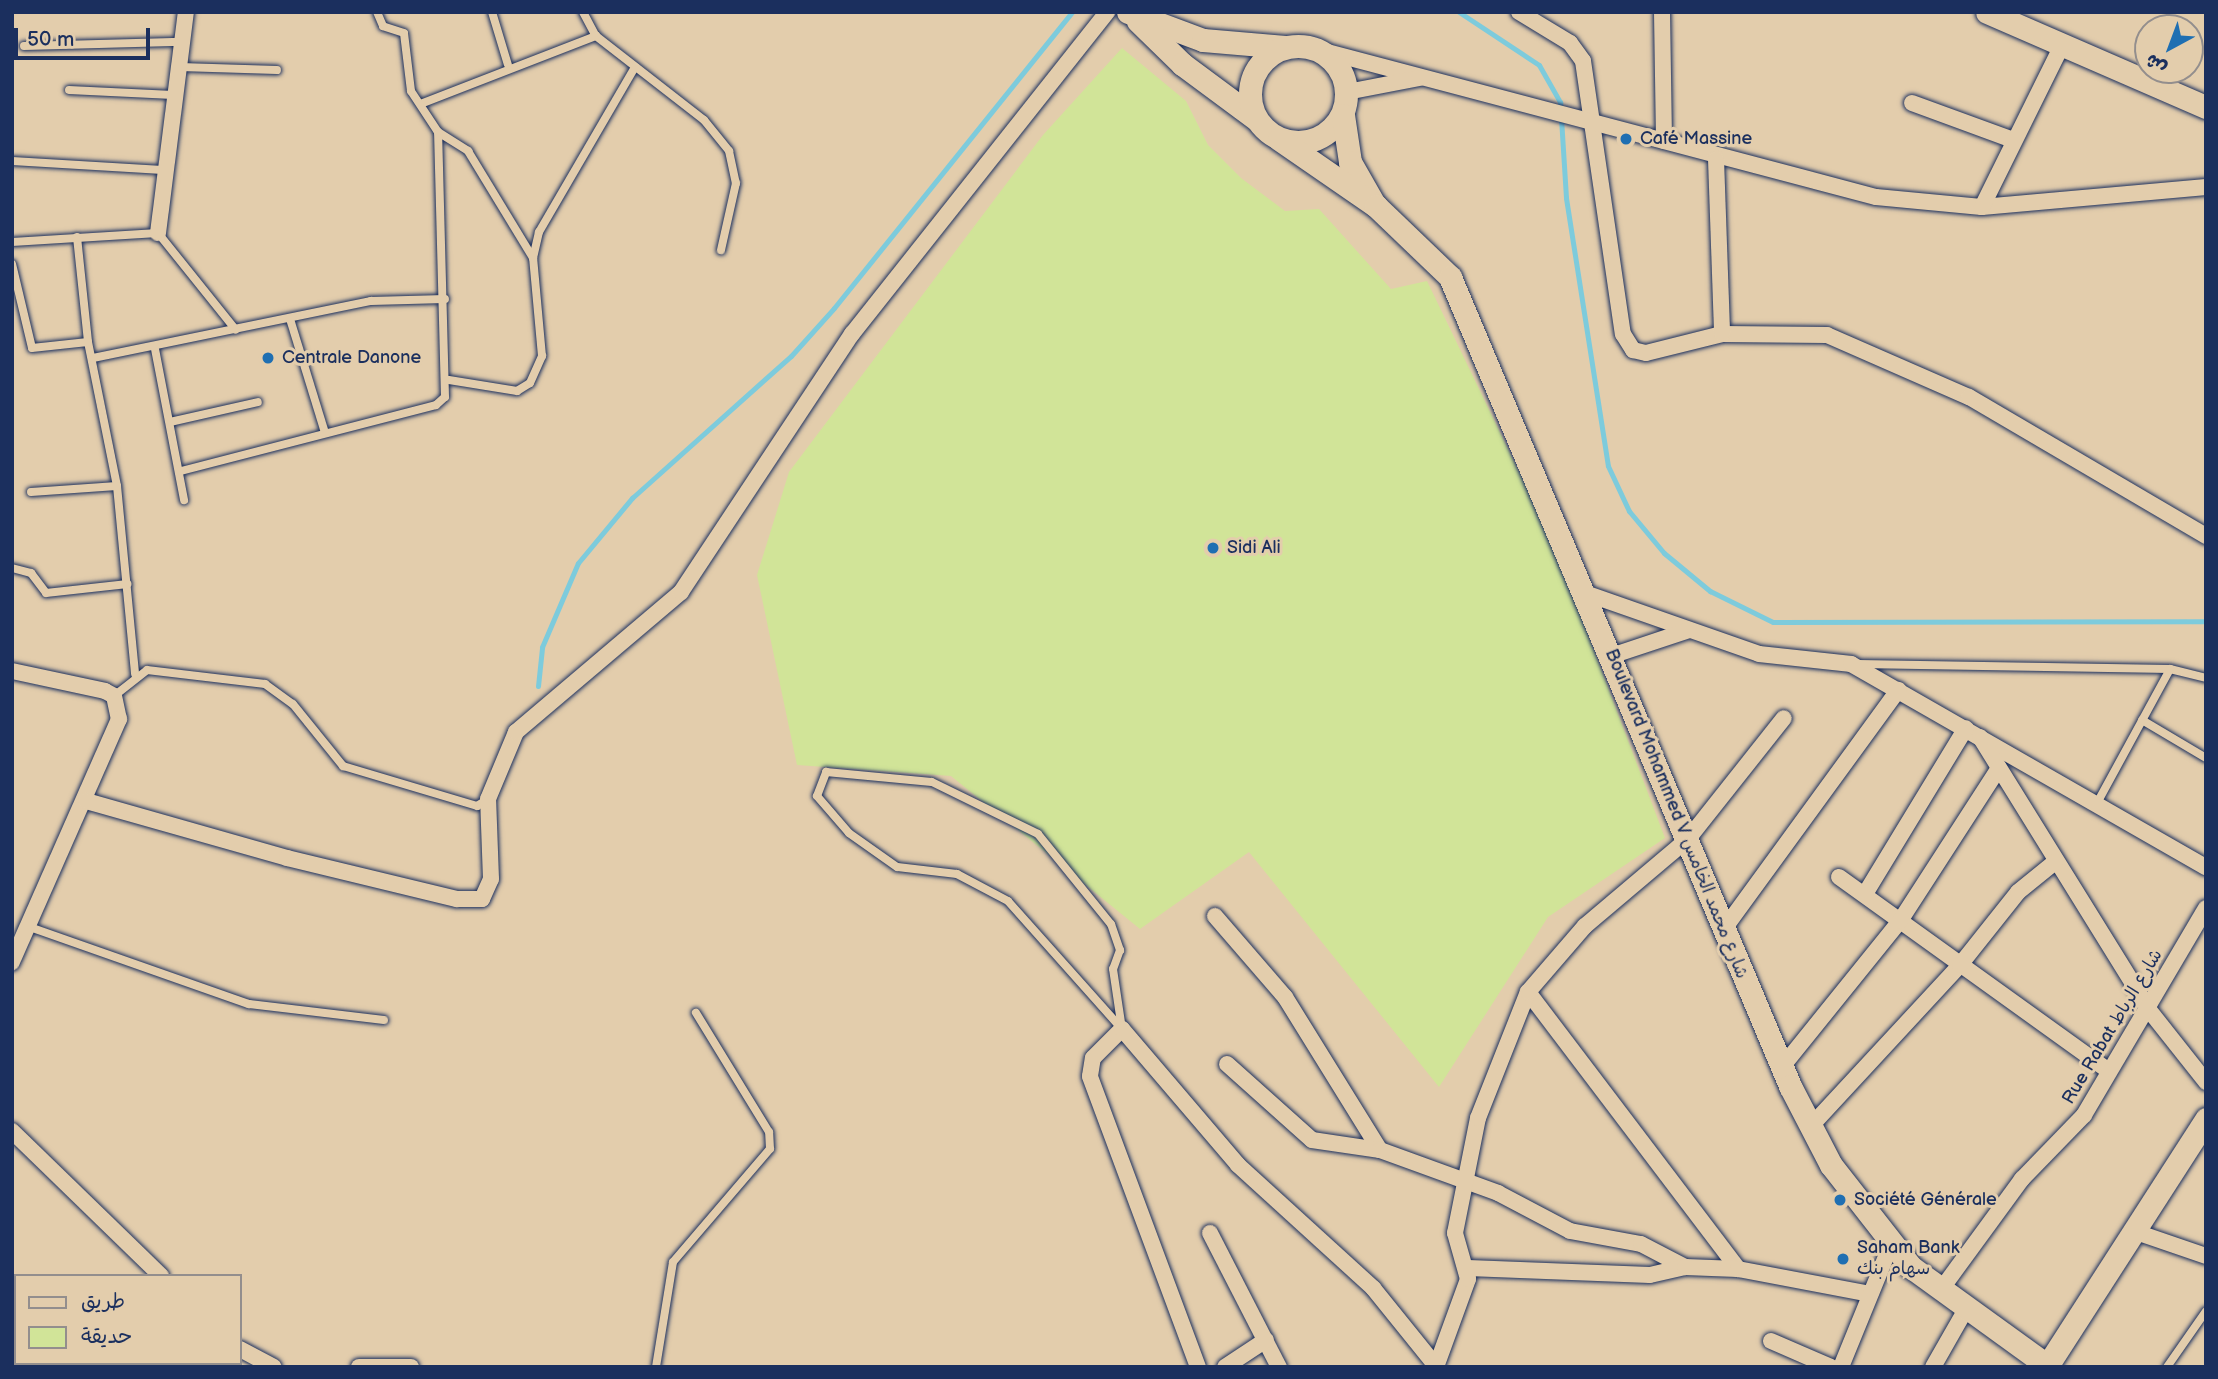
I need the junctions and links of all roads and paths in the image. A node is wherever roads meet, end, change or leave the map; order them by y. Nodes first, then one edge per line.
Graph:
1 (186, 12) edge
2 (377, 12) edge
3 (492, 12) edge
4 (583, 12) edge
5 (1107, 12) edge
6 (1520, 12) edge
7 (1662, 12) edge
8 (1987, 12) edge
9 (1131, 15) edge
10 (596, 36) junction
11 (183, 42) junction
12 (24, 46) dead end
13 (1286, 47) junction
14 (2061, 47) junction
15 (1312, 48) junction
16 (508, 65) junction
17 (180, 67) junction
18 (635, 67) junction
19 (277, 70) dead end
20 (1433, 77) junction
21 (69, 90) dead end
22 (173, 95) junction
23 (424, 103) junction
24 (1912, 103) dead end
25 (1345, 104) junction
26 (2206, 107) edge
27 (1256, 119) junction
28 (1590, 119) junction
29 (438, 132) junction
30 (1279, 139) junction
31 (2013, 140) junction
32 (1664, 141) junction
33 (1716, 159) junction
34 (12, 161) edge
35 (163, 170) junction
36 (2206, 187) edge
37 (1376, 206) junction
38 (1982, 207) junction
39 (158, 233) junction
40 (77, 237) junction
41 (12, 242) edge
42 (721, 250) dead end
43 (533, 258) junction
44 (12, 264) edge
45 (445, 299) junction
46 (290, 319) junction
47 (236, 330) junction
48 (1722, 334) junction
49 (88, 342) junction
50 (155, 349) junction
51 (93, 358) junction
52 (449, 380) junction
53 (258, 402) dead end
54 (170, 422) junction
55 (325, 433) junction
56 (181, 471) junction
57 (117, 486) junction
58 (31, 492) dead end
59 (184, 500) dead end
60 (2206, 536) edge
61 (12, 568) edge
62 (128, 584) junction
63 (1585, 593) junction
64 (1689, 630) junction
65 (1611, 656) junction
66 (1851, 664) junction
67 (2170, 669) junction
68 (12, 671) edge
69 (135, 674) junction
70 (2206, 678) edge
71 (1898, 690) junction
72 (114, 696) junction
73 (1784, 718) dead end
74 (2142, 720) junction
75 (1972, 731) junction
76 (2206, 758) edge
77 (1999, 768) junction
78 (488, 799) junction
79 (86, 801) junction
80 (2096, 805) junction
81 (1688, 839) junction
82 (2055, 862) junction
83 (2206, 867) edge
84 (1839, 877) dead end
85 (1866, 894) junction
86 (2206, 908) edge
87 (1215, 916) dead end
88 (1900, 921) junction
89 (25, 926) junction
90 (1724, 929) junction
91 (12, 962) edge
92 (1960, 965) junction
93 (1528, 992) junction
94 (2149, 1010) junction
95 (696, 1013) dead end
96 (384, 1020) dead end
97 (1122, 1030) junction
98 (1227, 1064) dead end
99 (1782, 1067) junction
100 (2108, 1070) junction
101 (2206, 1082) edge
102 (2206, 1119) edge
103 (1810, 1127) junction
104 (12, 1131) edge
105 (1380, 1150) junction
106 (1466, 1185) junction
107 (2136, 1232) junction
108 (1210, 1233) dead end
109 (1890, 1247) junction
110 (2206, 1256) edge
111 (1685, 1267) junction
112 (1468, 1268) junction
113 (1738, 1269) junction
114 (159, 1274) edge
115 (1940, 1291) junction
116 (1870, 1294) junction
117 (1965, 1311) junction
118 (2206, 1311) edge
119 (1266, 1340) junction
120 (1771, 1341) dead end
121 (242, 1350) edge
122 (1436, 1366) edge
123 (2048, 1366) edge
124 (274, 1367) edge
125 (359, 1367) edge
126 (411, 1367) edge
127 (656, 1367) edge
128 (1198, 1367) edge
129 (1225, 1367) edge
130 (1279, 1367) edge
131 (1831, 1367) edge
132 (1840, 1367) edge
133 (1933, 1367) edge
134 (2167, 1367) edge

1 - 11 street
2 - 23 lane
3 - 16 lane
4 - 10 lane
5 - 78 street
6 - 28 street
7 - 32 street
8 - 14 main road
9 - 13 main road
9 - 27 main road
10 - 16 lane
10 - 18 lane
11 - 12 lane
11 - 17 street
13 - 15 main road
13 - 27 main road
14 - 26 main road
14 - 31 street
15 - 20 street
15 - 25 main road
16 - 23 lane
17 - 19 lane
17 - 22 street
18 - 42 lane
18 - 43 lane
20 - 25 street
20 - 28 street
21 - 22 lane
22 - 35 street
23 - 29 lane
24 - 31 street
25 - 30 main road
25 - 37 main road, Boulevard Mohammed V شارع محمد الخامس
27 - 30 main road
28 - 32 street
28 - 48 street
29 - 43 lane
29 - 45 lane
30 - 37 main road, Boulevard Mohammed V شارع محمد الخامس
31 - 38 street
32 - 33 street
33 - 38 street
33 - 48 street
34 - 35 lane
35 - 39 street
36 - 38 street
37 - 63 main road, Boulevard Mohammed V شارع محمد الخامس
39 - 40 lane
39 - 47 lane
40 - 41 lane
40 - 49 lane
43 - 52 lane
44 - 49 lane
45 - 46 lane
45 - 52 lane
46 - 47 lane
46 - 55 lane
47 - 50 lane
48 - 60 street
49 - 51 lane
50 - 51 lane
50 - 54 lane
51 - 57 lane
52 - 55 lane
53 - 54 lane
54 - 56 lane
55 - 56 lane
56 - 59 lane
57 - 58 lane
57 - 62 lane
61 - 62 lane
62 - 69 lane
63 - 64 street
63 - 65 main road, Boulevard Mohammed V شارع محمد الخامس
64 - 65 street
64 - 66 street
65 - 81 main road, Boulevard Mohammed V شارع محمد الخامس
66 - 67 lane
66 - 71 street
67 - 70 lane
67 - 74 lane
68 - 72 street
69 - 72 lane
69 - 78 lane
71 - 75 street
71 - 90 street
72 - 79 street
73 - 81 street
74 - 76 lane
74 - 80 lane
75 - 77 street
75 - 80 street
75 - 85 street
77 - 82 street
77 - 88 street
78 - 79 street
79 - 89 street
80 - 83 street
81 - 90 main road, Boulevard Mohammed V شارع محمد الخامس
81 - 93 street
82 - 92 street
82 - 94 street
84 - 85 street
85 - 88 street
86 - 94 street, Rue Rabat شارع الرباط
87 - 105 street
88 - 92 street
88 - 99 street
89 - 91 street
89 - 96 lane
90 - 99 main road, Boulevard Mohammed V شارع محمد الخامس
92 - 100 street
92 - 103 street
93 - 106 street
93 - 113 street
94 - 100 street, Rue Rabat شارع الرباط
94 - 101 street
95 - 127 lane
97 - 97 lane
97 - 122 street
97 - 128 street
98 - 105 street
99 - 103 main road, Boulevard Mohammed V شارع محمد الخامس
100 - 115 street, Rue Rabat شارع الرباط
102 - 107 main road
103 - 109 main road, Boulevard Mohammed V شارع محمد الخامس
104 - 114 street
105 - 106 street
106 - 111 street
106 - 112 street
107 - 110 street
107 - 123 main road
108 - 119 street
109 - 115 main road, Boulevard Mohammed V شارع محمد الخامس
109 - 116 street
111 - 112 street
111 - 113 street
112 - 122 street
113 - 116 street
115 - 117 main road, Boulevard Mohammed V شارع محمد الخامس
116 - 132 street
117 - 123 main road, Boulevard Mohammed V شارع محمد الخامس
117 - 133 street
118 - 134 lane
119 - 129 street
119 - 130 street
120 - 131 street
121 - 124 street
125 - 126 street

